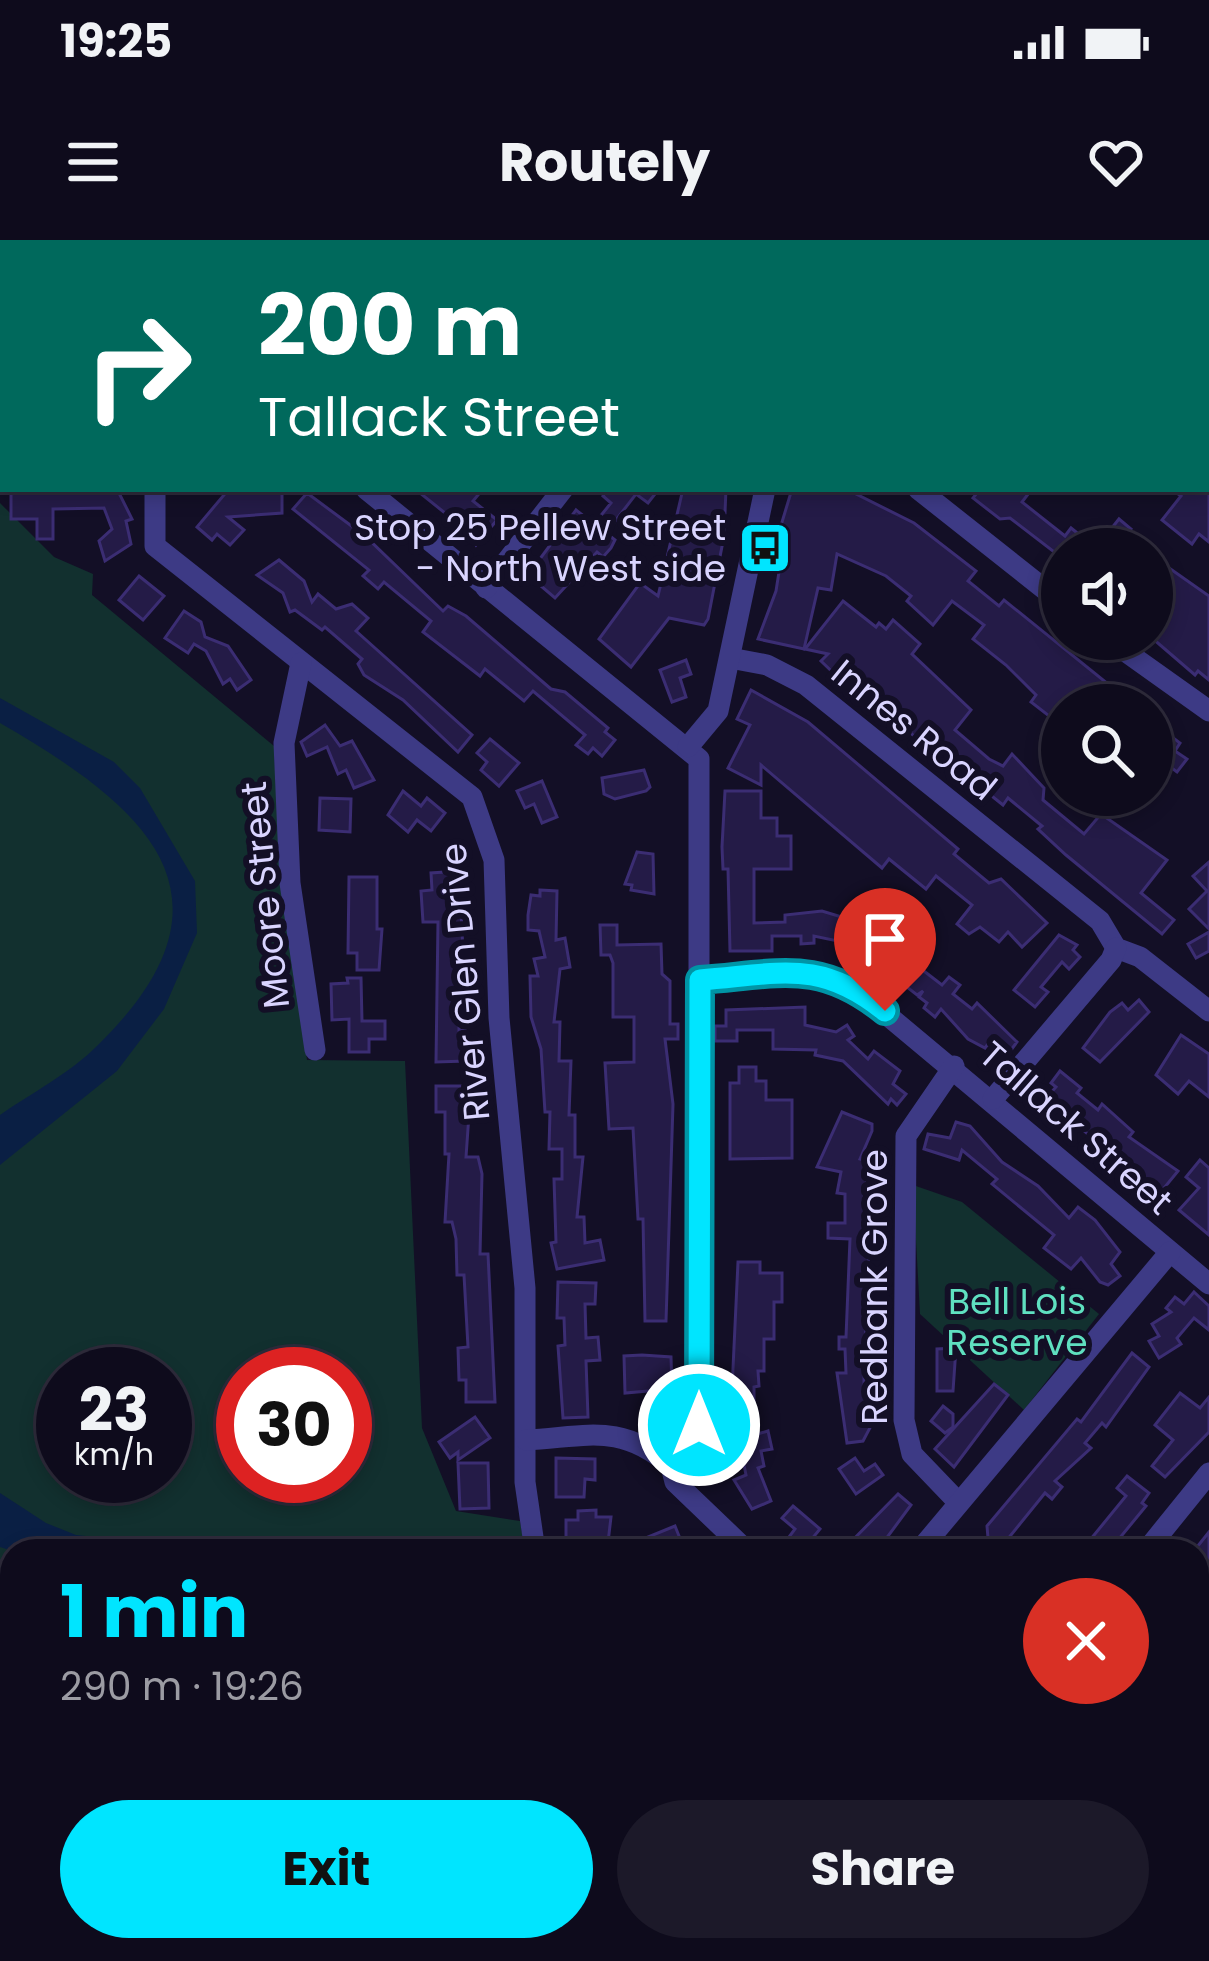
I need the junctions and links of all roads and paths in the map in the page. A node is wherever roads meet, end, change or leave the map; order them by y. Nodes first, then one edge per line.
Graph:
1 (154, 492) edge
2 (370, 492) edge
3 (560, 492) edge
4 (764, 492) edge
5 (922, 492) edge
6 (1041, 586) edge
7 (486, 588) junction
8 (730, 658) junction
9 (1137, 660) edge
10 (301, 663) junction
11 (1209, 711) edge
12 (688, 747) junction
13 (1116, 948) junction
14 (700, 980) junction
15 (1209, 1011) edge
16 (315, 1051) dead end
17 (954, 1066) junction
18 (993, 1100) junction
19 (1170, 1252) junction
20 (1209, 1284) edge
21 (526, 1440) junction
22 (670, 1466) junction
23 (1209, 1473) edge
24 (958, 1502) junction
25 (533, 1539) edge
26 (734, 1539) edge
27 (929, 1539) edge
28 (1156, 1539) edge

1 - 10 street, River Glen Drive
2 - 7 street
3 - 7 street
4 - 8 street
5 - 6 street
7 - 12 street
8 - 12 street
8 - 13 street, Innes Road
9 - 11 street
10 - 16 street, Moore Street
10 - 21 street, River Glen Drive
12 - 14 street
13 - 15 street, Innes Road
13 - 18 street
14 - 17 street, Tallack Street
14 - 22 street
17 - 18 street, Tallack Street
17 - 24 street, Redbank Grove
18 - 19 street, Tallack Street
19 - 20 street, Tallack Street
19 - 24 street
21 - 22 street
21 - 25 street, River Glen Drive
22 - 26 street
23 - 28 street
24 - 27 street

